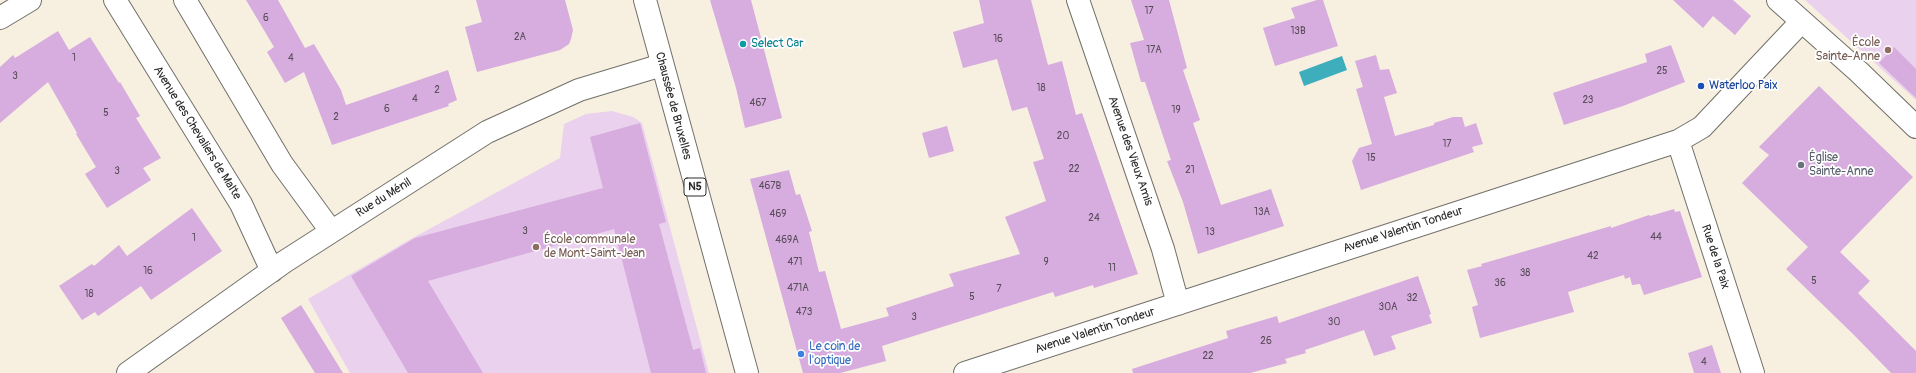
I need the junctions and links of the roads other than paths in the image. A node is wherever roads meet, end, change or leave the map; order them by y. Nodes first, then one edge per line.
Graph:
1 (30, 0) edge
2 (115, 0) edge
3 (185, 0) edge
4 (645, 0) edge
5 (1078, 0) edge
6 (1778, 0) edge
7 (0, 18) edge
8 (1801, 22) junction
9 (662, 65) junction
10 (1916, 127) edge
11 (1678, 141) junction
12 (331, 231) junction
13 (272, 271) junction
14 (1178, 304) junction
15 (128, 373) edge
16 (747, 373) edge
17 (965, 373) edge
18 (1753, 373) edge

1 - 7 street
2 - 13 street, Avenue des Chevaliers de Malte
3 - 12 street
4 - 9 street, Chaussée de Bruxelles / N5
5 - 14 street, Avenue des Vieux Amis
6 - 8 street
8 - 10 street
8 - 11 street, Avenue Valentin Tondeur
9 - 12 street, Rue du Ménil
9 - 16 street, Chaussée de Bruxelles / N5
11 - 14 street, Avenue Valentin Tondeur
11 - 18 street, Rue de la Paix
12 - 13 street, Rue du Ménil
13 - 15 street, Rue du Ménil
14 - 17 street, Avenue Valentin Tondeur

